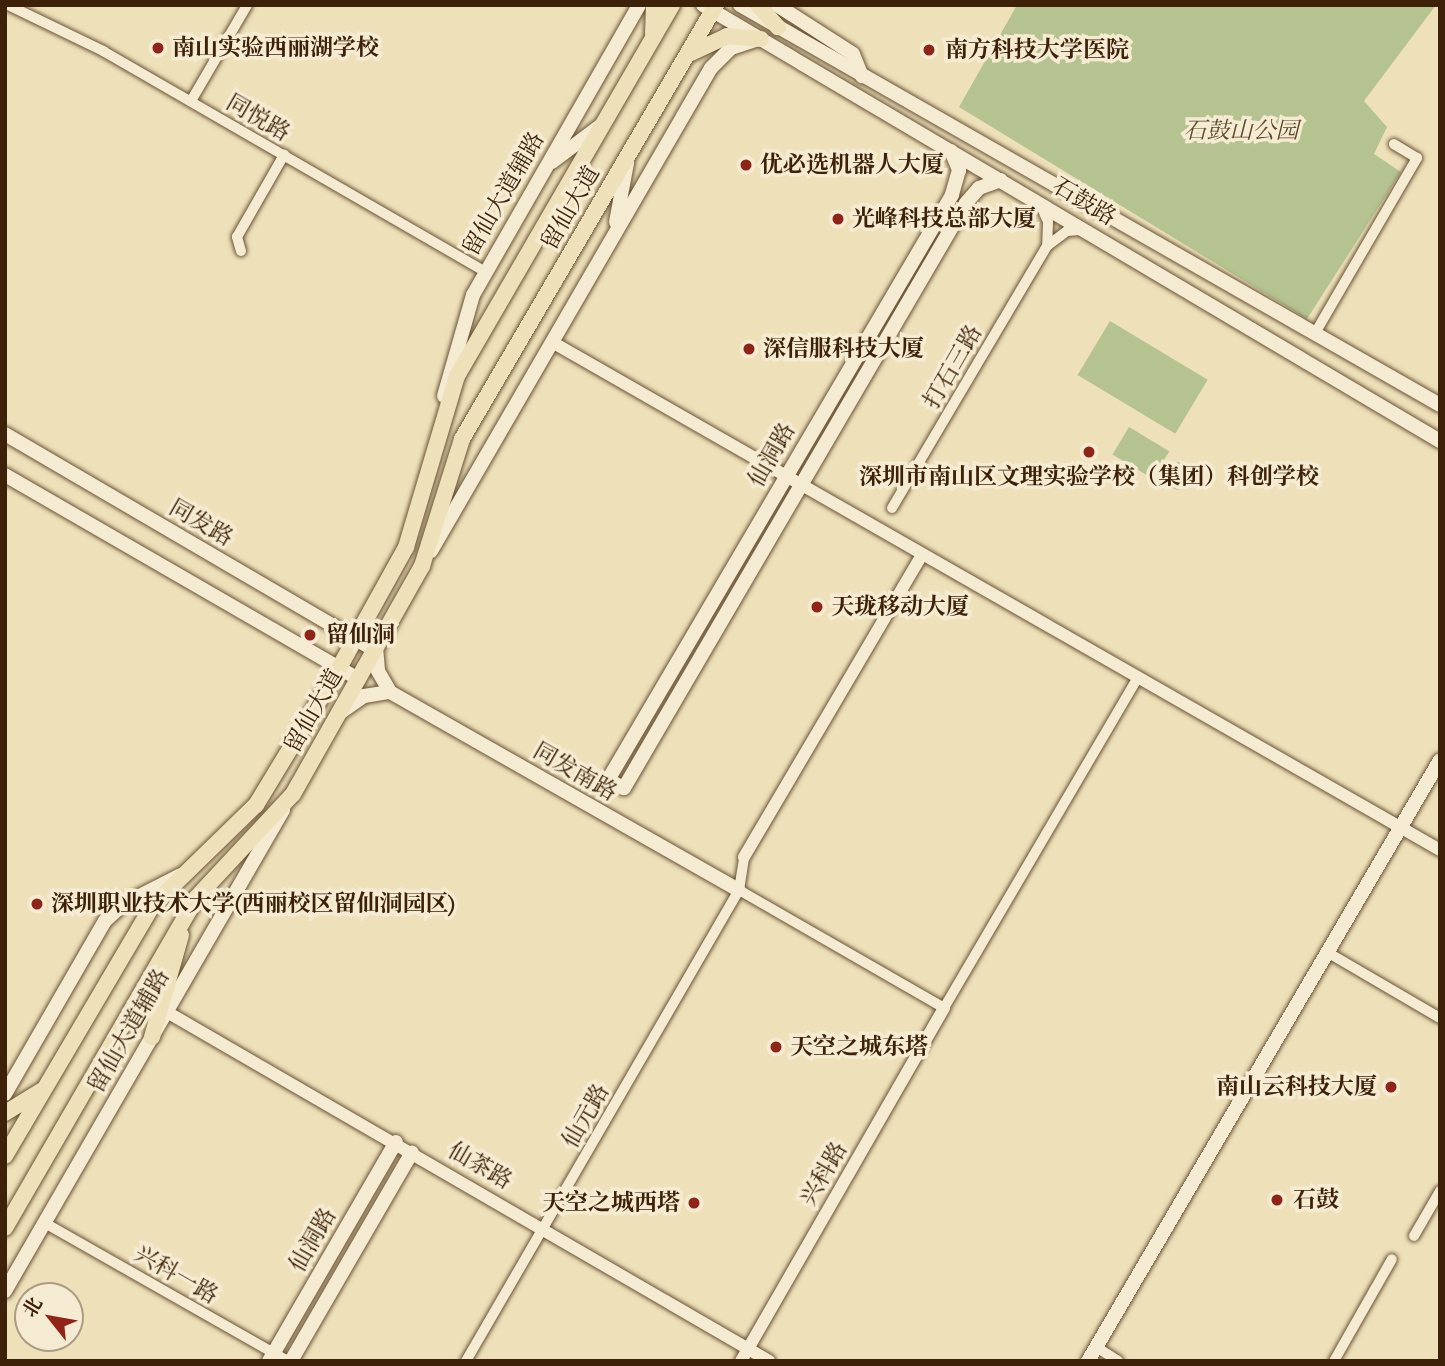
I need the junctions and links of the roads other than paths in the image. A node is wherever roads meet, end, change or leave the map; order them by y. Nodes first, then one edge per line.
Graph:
1 (8, 5) edge
2 (247, 5) edge
3 (639, 5) edge
4 (654, 5) edge
5 (672, 5) edge
6 (740, 5) edge
7 (758, 5) edge
8 (777, 5) edge
9 (711, 7) edge
10 (778, 27) junction
11 (761, 40) junction
12 (650, 43) junction
13 (681, 66) junction
14 (862, 76) junction
15 (191, 101) junction
16 (606, 118) junction
17 (635, 143) junction
18 (1394, 145) dead end
19 (951, 151) junction
20 (284, 155) junction
21 (544, 171) junction
22 (1001, 180) junction
23 (1035, 199) junction
24 (1089, 231) junction
25 (610, 240) junction
26 (1047, 246) junction
27 (241, 251) dead end
28 (486, 272) junction
29 (1314, 335) junction
30 (552, 342) junction
31 (1440, 404) edge
32 (440, 417) junction
33 (5, 434) edge
34 (1440, 441) edge
35 (5, 475) edge
36 (786, 477) junction
37 (800, 485) junction
38 (892, 508) dead end
39 (921, 555) junction
40 (413, 582) junction
41 (356, 639) junction
42 (375, 649) junction
43 (339, 668) junction
44 (358, 679) junction
45 (1136, 681) junction
46 (390, 692) junction
47 (338, 714) junction
48 (1440, 760) edge
49 (293, 794) junction
50 (1398, 832) junction
51 (1440, 850) edge
52 (744, 857) joint
53 (182, 874) junction
54 (739, 890) junction
55 (191, 906) junction
56 (1327, 952) junction
57 (944, 1008) junction
58 (167, 1012) junction
59 (1440, 1017) edge
60 (152, 1037) junction
61 (49, 1081) junction
62 (5, 1094) edge
63 (5, 1113) edge
64 (396, 1143) junction
65 (412, 1152) junction
66 (5, 1156) edge
67 (1440, 1191) edge
68 (45, 1223) junction
69 (544, 1227) junction
70 (5, 1228) edge
71 (1414, 1236) dead end
72 (1392, 1259) dead end
73 (5, 1290) edge
74 (1096, 1347) junction
75 (748, 1348) junction
76 (272, 1357) edge
77 (289, 1361) edge
78 (466, 1361) edge
79 (741, 1361) edge
80 (769, 1361) edge
81 (1088, 1361) edge
82 (1118, 1361) edge
83 (1334, 1361) edge

1 - 15 street, 同悦路
2 - 15 street
3 - 21 main road, 留仙大道辅路
4 - 12 main road
5 - 12 main road, 留仙大道
6 - 10 main road, 石鼓路
7 - 10 main road
8 - 14 main road
9 - 11 main road, 石鼓路
9 - 13 main road, 留仙大道
10 - 14 main road, 石鼓路
11 - 13 main road
11 - 19 main road, 石鼓路
11 - 25 main road
12 - 16 main road, 留仙大道
13 - 17 main road, 留仙大道
14 - 29 main road, 石鼓路
15 - 20 street, 同悦路
16 - 21 main road
16 - 32 main road, 留仙大道
17 - 25 main road
17 - 40 main road, 留仙大道
18 - 29 street
19 - 22 main road, 石鼓路
19 - 36 main road, 仙洞路
20 - 27 street
20 - 28 street, 同悦路
21 - 28 main road, 留仙大道辅路
22 - 23 main road, 石鼓路
22 - 37 main road, 仙洞路
23 - 24 main road, 石鼓路
23 - 26 street
24 - 26 street
24 - 34 main road, 石鼓路
25 - 30 main road
26 - 38 street, 打石三路
28 - 32 main road, 留仙大道辅路
29 - 31 main road, 石鼓路
30 - 36 street
30 - 40 main road
32 - 41 main road, 留仙大道
33 - 41 main road, 同发路
35 - 43 main road
36 - 37 street
36 - 37 main road, 仙洞路
37 - 39 street
39 - 45 street
39 - 52 street
40 - 42 main road, 留仙大道
41 - 42 main road, 同发路
41 - 43 main road, 留仙大道
42 - 44 main road, 留仙大道
42 - 46 main road
43 - 44 main road
43 - 53 main road, 留仙大道
44 - 47 main road, 留仙大道
45 - 50 street
45 - 57 street
46 - 47 main road
46 - 54 main road, 同发南路
47 - 49 main road, 留仙大道
48 - 50 main road
49 - 55 main road, 留仙大道
49 - 58 main road, 留仙大道辅路
50 - 51 street
50 - 56 main road
52 - 54 street
53 - 61 main road, 留仙大道
53 - 62 main road
54 - 57 street
54 - 69 street, 仙元路
55 - 60 main road
55 - 70 main road, 留仙大道
56 - 59 street
56 - 74 main road
57 - 75 street, 兴科路
58 - 60 main road, 留仙大道辅路
58 - 64 street, 仙茶路
60 - 68 main road, 留仙大道辅路
61 - 63 main road
61 - 66 main road, 留仙大道
64 - 65 street, 仙茶路
64 - 76 main road, 仙洞路
65 - 69 street, 仙茶路
65 - 77 main road, 仙洞路
67 - 71 street
68 - 73 main road, 留仙大道辅路
68 - 76 street, 兴科一路
69 - 75 street, 仙茶路
69 - 78 street, 仙元路
72 - 83 street
74 - 81 main road
74 - 82 street
75 - 79 street, 兴科路
75 - 80 street, 仙茶路
76 - 77 street, 兴科一路

